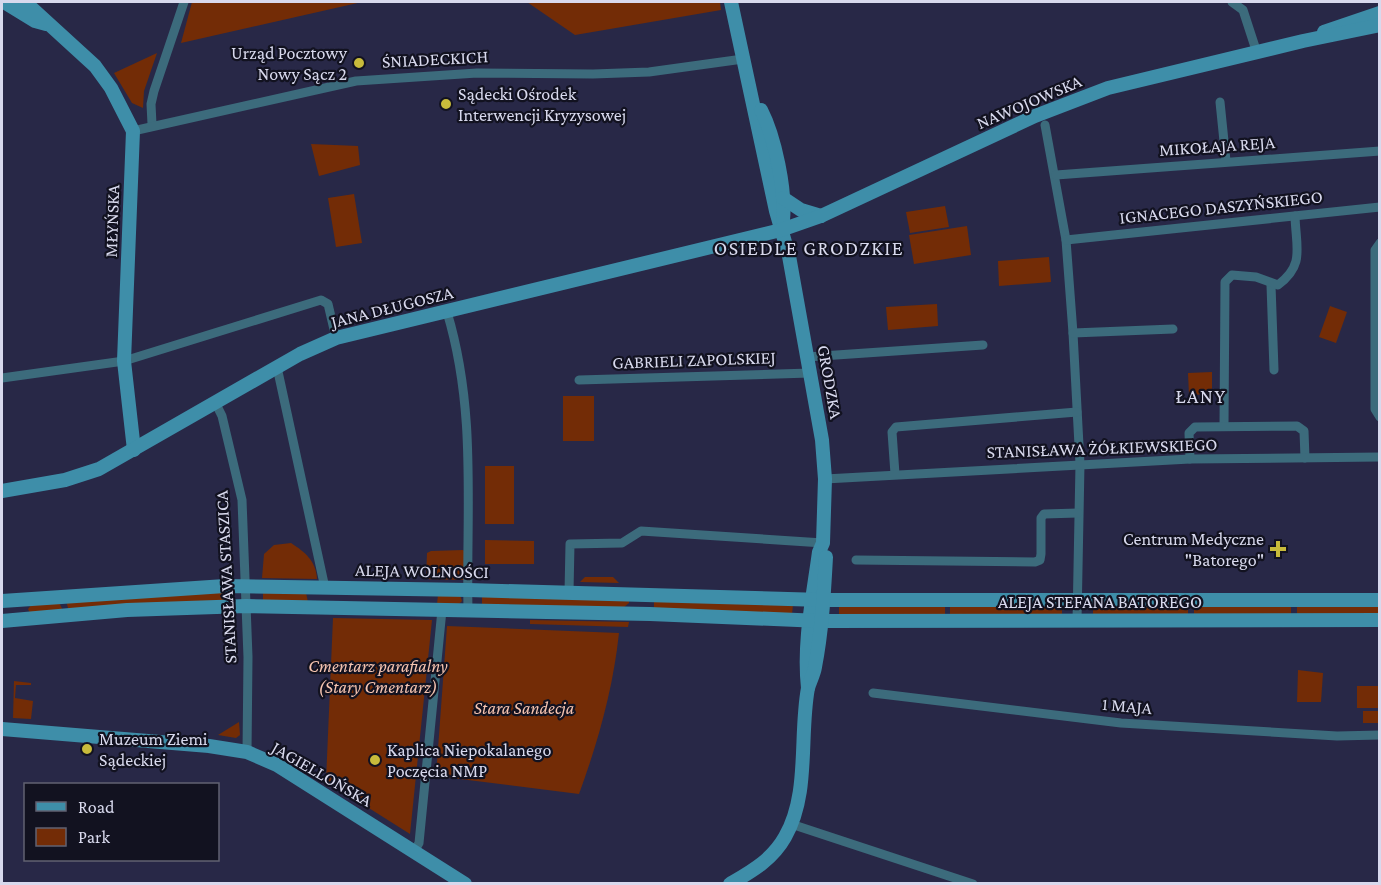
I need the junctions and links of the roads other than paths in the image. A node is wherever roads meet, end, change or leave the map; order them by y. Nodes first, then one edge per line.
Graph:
1 (4, 2) edge
2 (25, 2) edge
3 (184, 2) edge
4 (731, 2) edge
5 (1232, 2) edge
6 (1375, 2) edge
7 (1380, 13) edge
8 (1365, 17) junction
9 (48, 24) junction
10 (1380, 26) edge
11 (1303, 41) junction
12 (1257, 53) junction
13 (743, 59) junction
14 (749, 87) junction
15 (1220, 102) dead end
16 (152, 124) junction
17 (1045, 125) dead end
18 (133, 131) junction
19 (1380, 151) edge
20 (1226, 161) junction
21 (1056, 176) junction
22 (783, 198) junction
23 (1380, 207) edge
24 (821, 216) junction
25 (1295, 216) junction
26 (781, 230) junction
27 (1066, 240) junction
28 (1380, 243) edge
29 (1271, 285) junction
30 (447, 312) junction
31 (1173, 329) dead end
32 (1073, 333) junction
33 (336, 338) junction
34 (983, 345) dead end
35 (807, 357) junction
36 (124, 361) junction
37 (277, 367) junction
38 (1274, 370) dead end
39 (810, 373) junction
40 (2, 378) edge
41 (579, 380) dead end
42 (215, 402) junction
43 (1077, 412) junction
44 (1380, 417) edge
45 (1224, 426) junction
46 (134, 450) junction
47 (1380, 457) edge
48 (1305, 458) junction
49 (1190, 459) junction
50 (1080, 464) junction
51 (895, 474) junction
52 (825, 479) junction
53 (2, 491) edge
54 (1078, 513) junction
55 (823, 543) junction
56 (856, 560) dead end
57 (246, 586) junction
58 (325, 588) junction
59 (468, 590) junction
60 (568, 592) junction
61 (21, 600) junction
62 (818, 600) junction
63 (1077, 600) junction
64 (1380, 600) edge
65 (2, 602) edge
66 (246, 606) junction
67 (442, 610) junction
68 (468, 611) junction
69 (23, 619) junction
70 (1380, 620) edge
71 (2, 621) edge
72 (815, 621) junction
73 (1077, 621) junction
74 (873, 693) dead end
75 (2, 729) edge
76 (1380, 735) edge
77 (247, 752) junction
78 (791, 824) junction
79 (415, 850) junction
80 (465, 884) edge
81 (730, 884) edge
82 (973, 884) edge

1 - 9 street, MŁYŃSKA
2 - 9 street, MŁYŃSKA
3 - 16 street
4 - 13 street
5 - 12 street
6 - 8 street
7 - 8 street, NAWOJOWSKA
8 - 11 street, NAWOJOWSKA
9 - 18 street, MŁYŃSKA
10 - 11 street, NAWOJOWSKA
11 - 12 street, NAWOJOWSKA
12 - 24 street, NAWOJOWSKA
13 - 14 street
13 - 16 street, ŚNIADECKICH
14 - 22 street
14 - 26 street, GRODZKA
15 - 20 street
16 - 18 street, ŚNIADECKICH
17 - 21 street
18 - 36 street, MŁYŃSKA
19 - 20 street, MIKOŁAJA REJA
20 - 21 street, MIKOŁAJA REJA
21 - 27 street
22 - 24 street
22 - 26 street
23 - 25 street, IGNACEGO DASZYŃSKIEGO
24 - 26 street, NAWOJOWSKA
25 - 27 street, IGNACEGO DASZYŃSKIEGO
25 - 29 street
26 - 30 street, JANA DŁUGOSZA
26 - 35 street, GRODZKA
27 - 32 street
28 - 44 street
29 - 38 street
29 - 45 street
30 - 33 street, JANA DŁUGOSZA
30 - 59 street
31 - 32 street
32 - 43 street
33 - 36 street
33 - 37 street, JANA DŁUGOSZA
34 - 35 street
35 - 39 street, GRODZKA
36 - 40 street
36 - 46 street, MŁYŃSKA
37 - 42 street, JANA DŁUGOSZA
37 - 58 street
39 - 41 street, GABRIELI ZAPOLSKIEJ
39 - 52 street, GRODZKA
42 - 46 street, JANA DŁUGOSZA
42 - 57 street, STANISŁAWA STASZICA
43 - 50 street
43 - 51 street
45 - 48 street
45 - 49 street
46 - 53 street, JANA DŁUGOSZA
47 - 48 street, STANISŁAWA ŻÓŁKIEWSKIEGO
48 - 49 street, STANISŁAWA ŻÓŁKIEWSKIEGO
49 - 50 street, STANISŁAWA ŻÓŁKIEWSKIEGO
50 - 51 street, STANISŁAWA ŻÓŁKIEWSKIEGO
50 - 54 street
51 - 52 street, STANISŁAWA ŻÓŁKIEWSKIEGO
52 - 55 street, GRODZKA
54 - 56 street
54 - 63 street
55 - 60 street
55 - 62 street, GRODZKA
57 - 58 street, ALEJA WOLNOŚCI
57 - 61 street, ALEJA WOLNOŚCI
57 - 66 street, STANISŁAWA STASZICA
58 - 59 street, ALEJA WOLNOŚCI
59 - 60 street, ALEJA WOLNOŚCI
59 - 68 street
60 - 62 street, ALEJA WOLNOŚCI
61 - 65 street, ALEJA WOLNOŚCI
61 - 69 street
62 - 63 street, ALEJA STEFANA BATOREGO
62 - 72 street, GRODZKA
63 - 64 street, ALEJA STEFANA BATOREGO
63 - 73 street
66 - 67 street
66 - 69 street
66 - 77 street, STANISŁAWA STASZICA
67 - 68 street
67 - 79 street
68 - 72 street
69 - 71 street
70 - 73 street, ALEJA STEFANA BATOREGO
72 - 73 street, ALEJA STEFANA BATOREGO
72 - 78 street, GRODZKA
74 - 76 street, 1 MAJA
75 - 77 street, JAGIELLOŃSKA
77 - 79 street, JAGIELLOŃSKA
78 - 81 street, GRODZKA
78 - 82 street
79 - 80 street, JAGIELLOŃSKA

